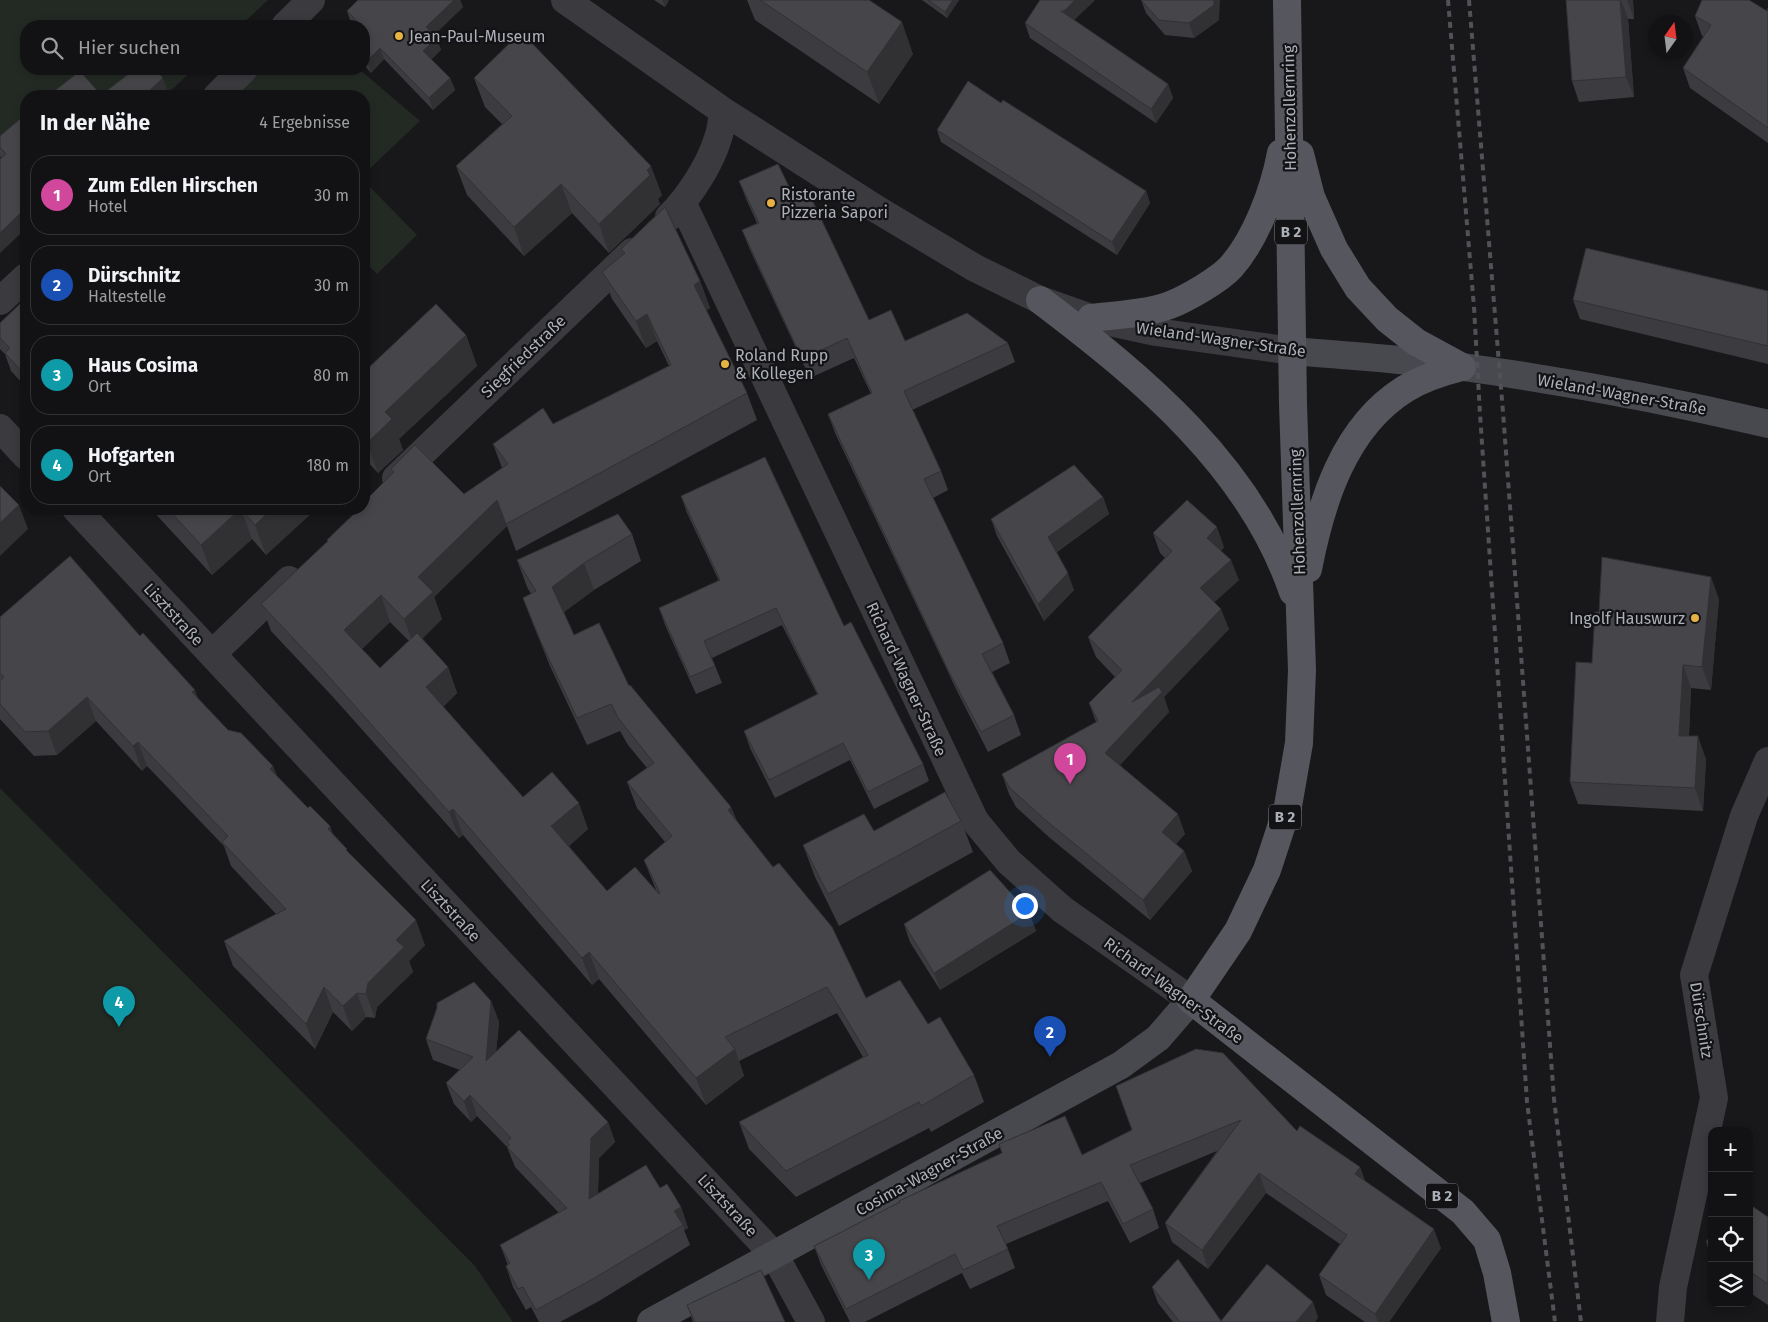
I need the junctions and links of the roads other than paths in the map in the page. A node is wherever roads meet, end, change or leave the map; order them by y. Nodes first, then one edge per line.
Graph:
1 (311, 0) edge
2 (566, 0) edge
3 (1287, 0) edge
4 (291, 20) edge
5 (238, 75) edge
6 (223, 90) edge
7 (723, 111) junction
8 (1288, 112) junction
9 (682, 204) junction
10 (20, 283) edge
11 (1040, 300) junction
12 (0, 301) edge
13 (1091, 318) junction
14 (1293, 351) junction
15 (1462, 367) junction
16 (1768, 424) edge
17 (0, 428) edge
18 (20, 450) edge
19 (378, 495) edge
20 (82, 515) edge
21 (308, 562) edge
22 (1300, 612) junction
23 (212, 654) junction
24 (1768, 760) edge
25 (1191, 1000) junction
26 (775, 1256) junction
27 (651, 1322) edge
28 (811, 1322) edge
29 (1506, 1322) edge
30 (1670, 1322) edge

1 - 4 street
2 - 7 street
3 - 8 main road, Hohenzollernring / B 2
5 - 6 street
7 - 9 street
7 - 11 street, Wieland-Wagner-Straße
8 - 13 main road
8 - 14 main road, Hohenzollernring / B 2
8 - 15 main road
9 - 19 street, Siegfriedstraße
9 - 25 street, Richard-Wagner-Straße
10 - 12 street
11 - 13 street, Wieland-Wagner-Straße
11 - 22 main road
13 - 14 street, Wieland-Wagner-Straße
14 - 15 main road, Wieland-Wagner-Straße
14 - 22 main road, Hohenzollernring / B 2
15 - 16 main road, Wieland-Wagner-Straße
15 - 22 main road
17 - 18 street
20 - 23 street, Lisztstraße
21 - 23 street
22 - 25 main road, Hohenzollernring / B 2
23 - 26 street, Lisztstraße
24 - 30 street, Dürschnitz
25 - 26 main road, Cosima-Wagner-Straße
25 - 29 main road, Richard-Wagner-Straße / B 2
26 - 27 main road, Cosima-Wagner-Straße
26 - 28 street, Lisztstraße

